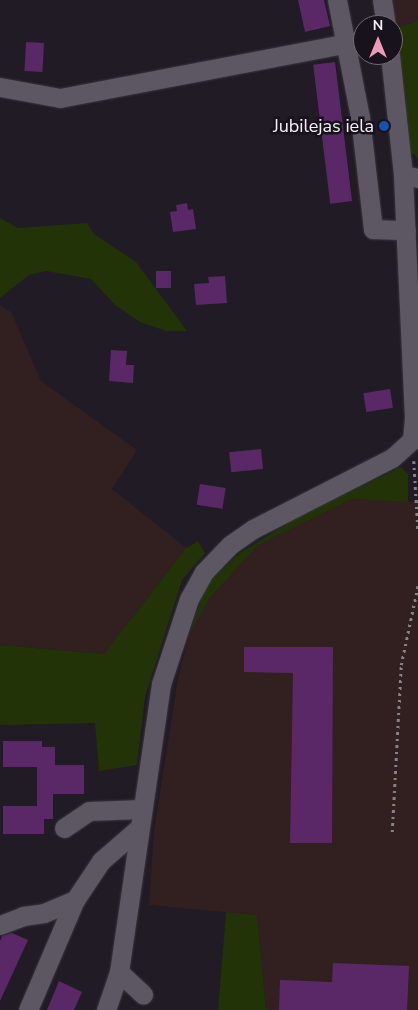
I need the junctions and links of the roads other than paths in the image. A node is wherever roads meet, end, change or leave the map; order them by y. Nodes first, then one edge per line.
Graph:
1 (337, 0) edge
2 (382, 0) edge
3 (384, 15) edge
4 (353, 37) edge
5 (353, 42) edge
6 (357, 65) edge
7 (392, 65) edge
8 (0, 87) edge
9 (410, 176) edge
10 (406, 230) junction
11 (142, 809) junction
12 (64, 828) dead end
13 (139, 828) junction
14 (75, 900) junction
15 (0, 925) edge
16 (119, 972) junction
17 (143, 994) dead end
18 (28, 1010) edge
19 (106, 1010) edge

1 - 4 street
2 - 3 street
5 - 8 street
6 - 10 street
7 - 9 street
9 - 10 street
10 - 11 street
11 - 12 street
11 - 13 street
13 - 14 street
13 - 16 street
14 - 15 street
14 - 18 street
16 - 17 street
16 - 19 street

